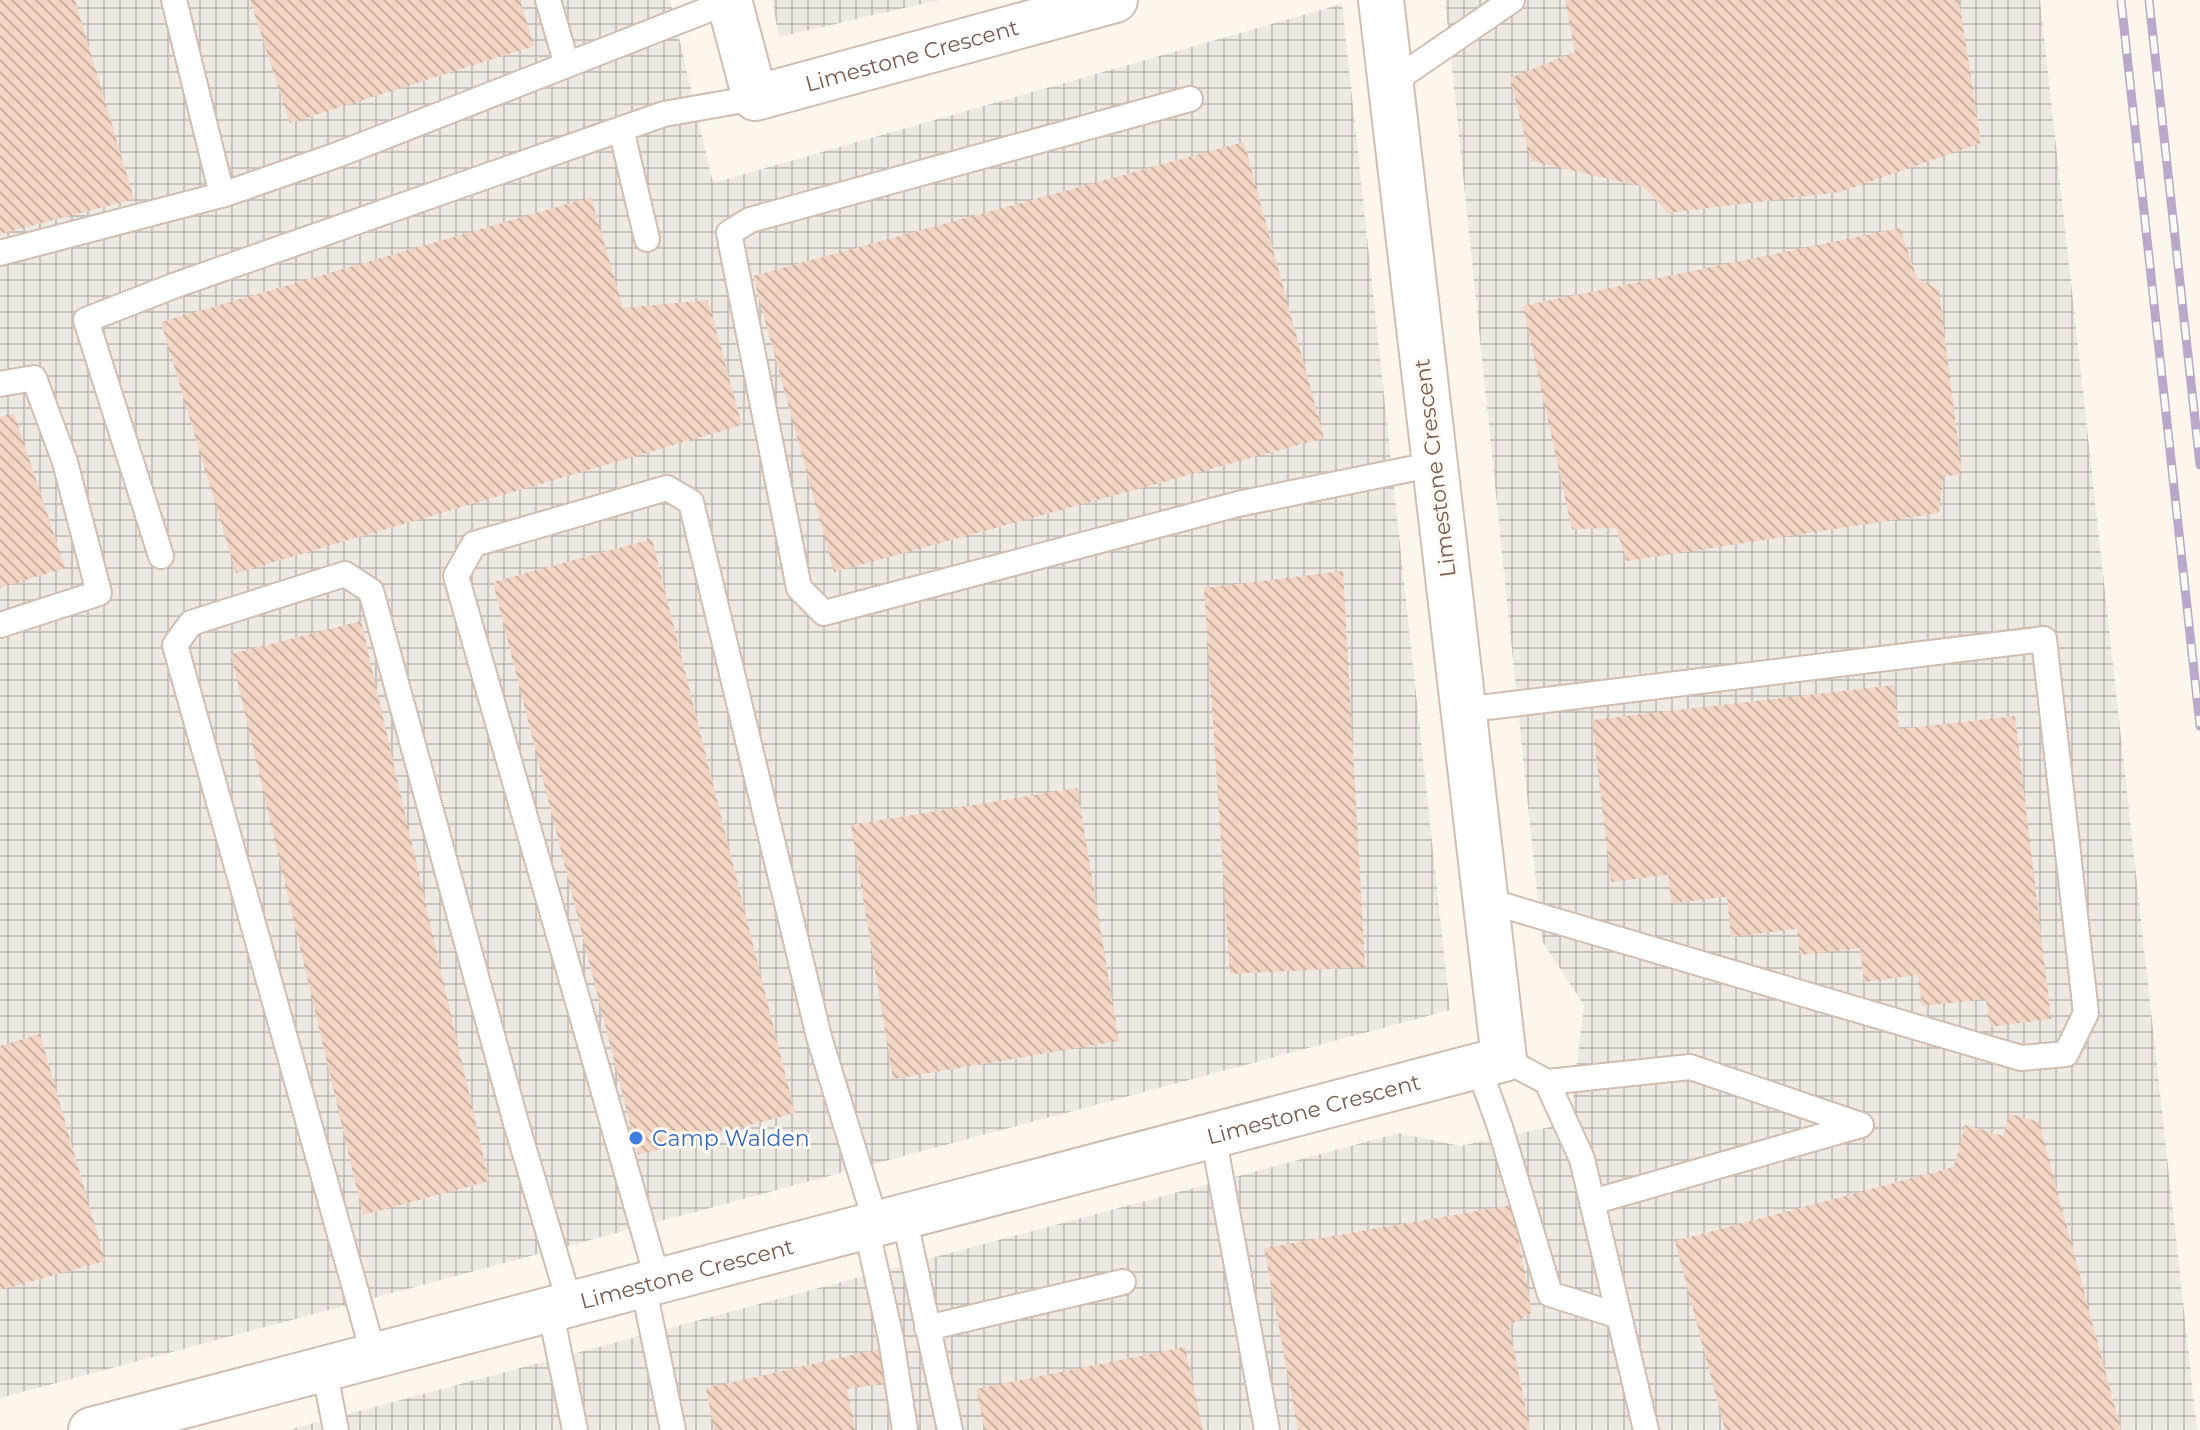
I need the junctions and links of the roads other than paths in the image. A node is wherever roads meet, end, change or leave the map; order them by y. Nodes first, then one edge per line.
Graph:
1 (174, 0) edge
2 (548, 0) edge
3 (1381, 0) edge
4 (1512, 0) edge
5 (730, 1) edge
6 (1109, 1) edge
7 (567, 65) junction
8 (1391, 83) junction
9 (755, 98) junction
10 (1190, 99) dead end
11 (621, 129) junction
12 (222, 195) junction
13 (647, 239) dead end
14 (0, 253) edge
15 (0, 384) edge
16 (1435, 464) junction
17 (161, 556) dead end
18 (0, 625) edge
19 (1463, 710) junction
20 (1485, 900) junction
21 (1491, 1062) junction
22 (1547, 1082) junction
23 (1213, 1135) junction
24 (1592, 1202) junction
25 (882, 1222) junction
26 (1123, 1282) dead end
27 (650, 1283) junction
28 (560, 1307) junction
29 (1619, 1316) junction
30 (927, 1328) junction
31 (374, 1356) junction
32 (324, 1369) junction
33 (91, 1430) edge
34 (336, 1430) edge
35 (575, 1430) edge
36 (673, 1430) edge
37 (905, 1430) edge
38 (950, 1430) edge
39 (1267, 1430) edge
40 (1646, 1430) edge

1 - 12 lane
2 - 7 lane
3 - 8 street, Limestone Crescent
4 - 8 lane
5 - 7 lane
5 - 9 street
6 - 9 street, Limestone Crescent
7 - 12 lane
8 - 16 street, Limestone Crescent
9 - 11 lane
10 - 16 lane
11 - 13 lane
11 - 17 lane
12 - 14 lane
15 - 18 lane
16 - 19 street, Limestone Crescent
19 - 20 street, Limestone Crescent
19 - 20 lane
20 - 21 street, Limestone Crescent
21 - 22 lane
21 - 23 street, Limestone Crescent
21 - 29 lane
22 - 24 lane
22 - 24 lane
23 - 25 street, Limestone Crescent
23 - 39 lane
24 - 29 lane
25 - 27 street, Limestone Crescent
25 - 27 lane
25 - 30 lane
25 - 37 lane
26 - 30 lane
27 - 28 street, Limestone Crescent
27 - 36 lane
28 - 31 street, Limestone Crescent
28 - 31 lane
28 - 35 lane
29 - 40 lane
30 - 38 lane
31 - 32 street, Limestone Crescent
32 - 33 street, Limestone Crescent
32 - 34 lane

